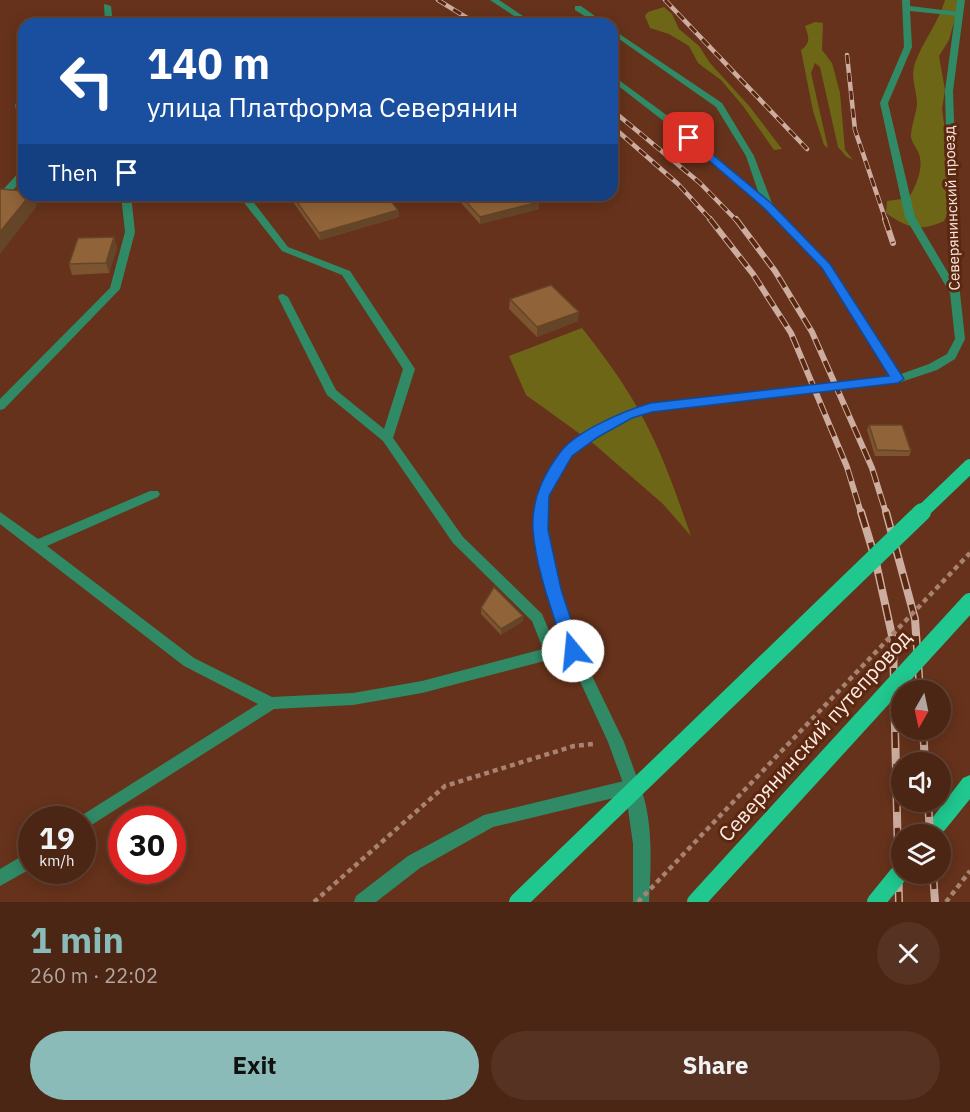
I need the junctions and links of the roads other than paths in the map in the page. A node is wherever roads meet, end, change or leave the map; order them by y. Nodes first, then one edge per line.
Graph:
1 (494, 0) edge
2 (961, 0) edge
3 (906, 4) edge
4 (107, 6) dead end
5 (578, 8) dead end
6 (959, 14) junction
7 (108, 18) edge
8 (522, 18) edge
9 (593, 18) edge
10 (618, 35) edge
11 (618, 82) edge
12 (18, 179) edge
13 (0, 199) edge
14 (127, 201) edge
15 (248, 201) edge
16 (768, 206) junction
17 (955, 294) junction
18 (283, 297) dead end
19 (898, 379) junction
20 (0, 406) edge
21 (387, 438) junction
22 (970, 466) edge
23 (154, 494) dead end
24 (0, 517) edge
25 (37, 545) junction
26 (970, 602) edge
27 (573, 651) junction
28 (552, 653) junction
29 (271, 703) junction
30 (970, 784) edge
31 (632, 786) junction
32 (96, 815) edge
33 (938, 824) edge
34 (18, 867) edge
35 (0, 878) edge
36 (891, 884) edge
37 (362, 902) edge
38 (518, 902) edge
39 (639, 902) edge
40 (696, 902) edge
41 (876, 902) edge

1 - 8 street
2 - 6 street, Северянинский проезд
3 - 6 street
3 - 17 street
4 - 7 street
5 - 9 street
6 - 17 street, Северянинский проезд
10 - 16 street
11 - 16 street
12 - 13 street
14 - 20 street
15 - 21 street
16 - 19 street
17 - 19 street, Северянинский проезд
18 - 21 street
19 - 27 street, Северянинский проезд
21 - 28 street
22 - 38 main road, bridge
23 - 25 street
24 - 25 street
25 - 29 street
26 - 40 main road, Северянинский путепровод, bridge
27 - 28 street
27 - 31 street, Северянинский проезд
28 - 29 street
29 - 32 street
30 - 33 main road
31 - 37 street
31 - 39 street
34 - 35 street
36 - 41 main road, bridge

